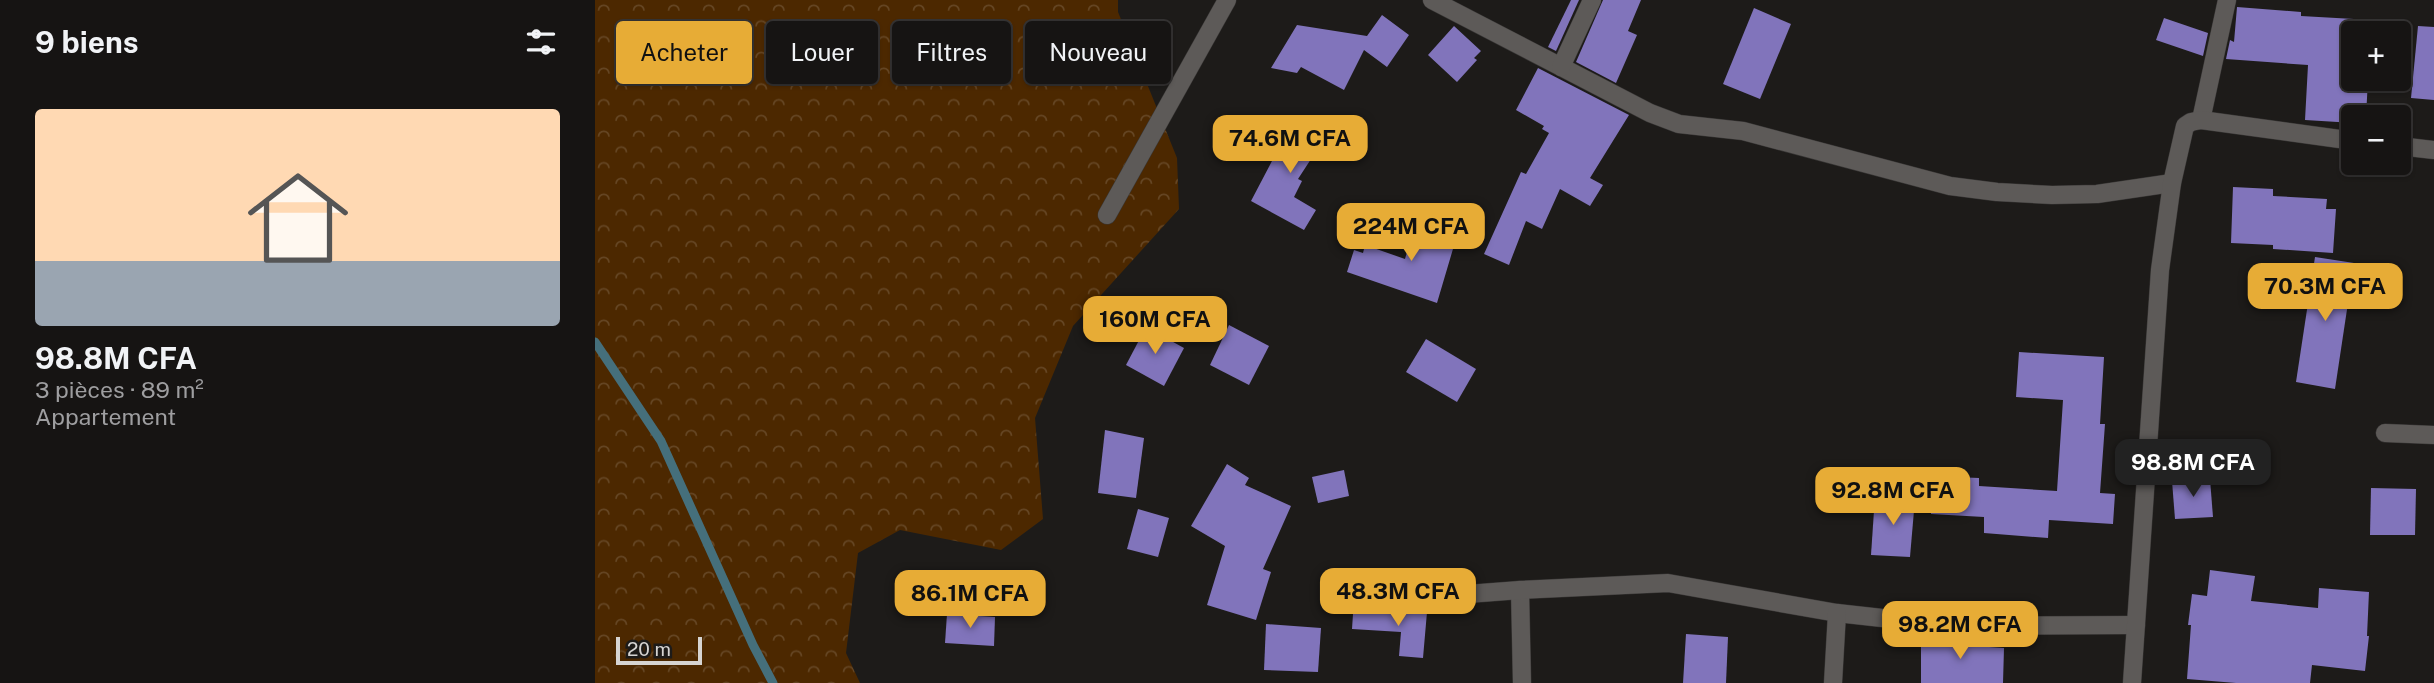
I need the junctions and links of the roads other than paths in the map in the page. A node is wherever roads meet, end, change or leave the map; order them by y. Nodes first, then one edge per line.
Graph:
1 (1227, 0) edge
2 (1432, 0) edge
3 (1592, 0) edge
4 (2227, 0) edge
5 (1561, 67) junction
6 (2201, 120) junction
7 (2341, 139) edge
8 (2411, 147) edge
9 (2434, 150) edge
10 (2172, 183) junction
11 (1107, 215) dead end
12 (2385, 433) dead end
13 (2434, 435) edge
14 (1520, 590) junction
15 (1336, 604) dead end
16 (1837, 613) junction
17 (2136, 625) junction
18 (1522, 683) edge
19 (1833, 683) edge
20 (2131, 683) edge

1 - 11 street
2 - 5 street
3 - 5 street
4 - 6 street
5 - 10 street
6 - 7 street
6 - 10 street
8 - 9 street
10 - 17 street
12 - 13 street
14 - 15 street
14 - 16 street
14 - 18 street
16 - 17 street
16 - 19 street
17 - 20 street

